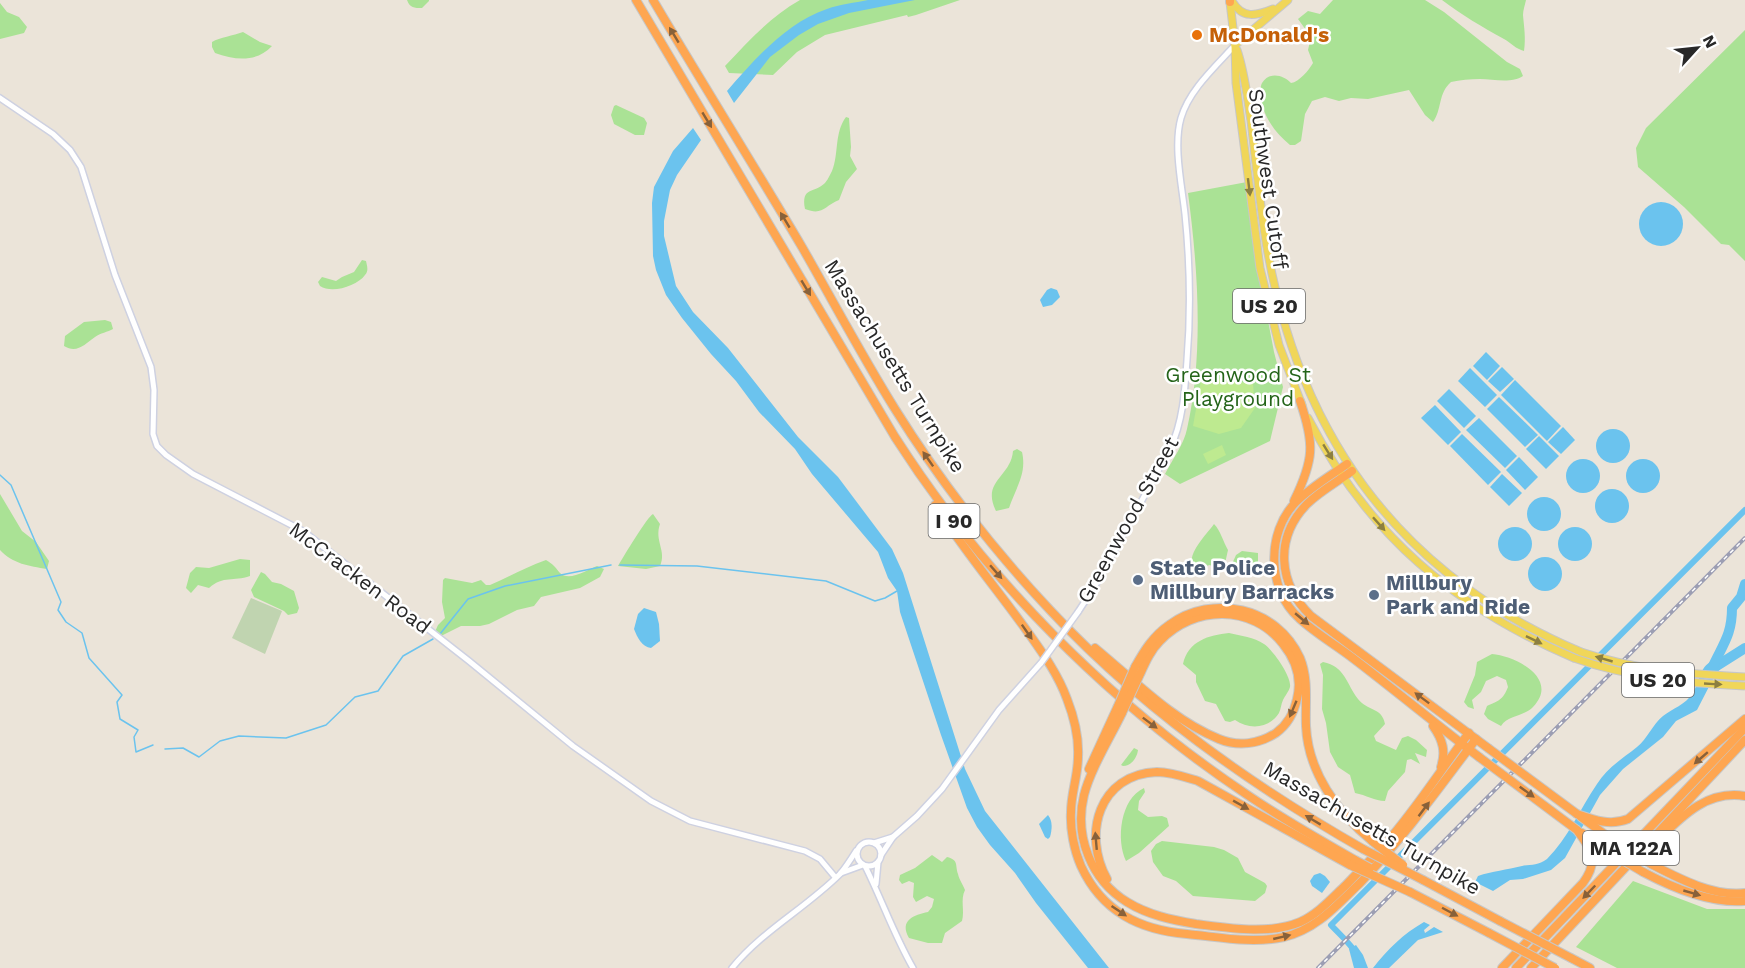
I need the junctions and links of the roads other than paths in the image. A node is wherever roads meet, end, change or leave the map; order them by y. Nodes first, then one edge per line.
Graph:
1 (636, 0) edge
2 (653, 0) edge
3 (1288, 0) edge
4 (1230, 1) edge
5 (1279, 8) junction
6 (1235, 45) junction
7 (0, 98) edge
8 (1300, 401) junction
9 (911, 462) junction
10 (1350, 468) junction
11 (1341, 474) junction
12 (1288, 513) junction
13 (1070, 631) junction
14 (1138, 670) junction
15 (1745, 677) edge
16 (1745, 686) edge
17 (1120, 710) junction
18 (1425, 717) junction
19 (1745, 719) edge
20 (1745, 729) edge
21 (1469, 733) junction
22 (1476, 739) junction
23 (1745, 740) edge
24 (1460, 744) junction
25 (1468, 749) junction
26 (1439, 772) junction
27 (1745, 796) edge
28 (1594, 823) junction
29 (1072, 827) junction
30 (893, 837) junction
31 (1585, 837) junction
32 (874, 843) junction
33 (856, 851) junction
34 (881, 855) junction
35 (878, 862) junction
36 (1352, 862) junction
37 (864, 866) junction
38 (837, 875) junction
39 (1617, 878) junction
40 (1422, 880) junction
41 (876, 886) junction
42 (1745, 893) edge
43 (1117, 894) junction
44 (1745, 901) edge
45 (732, 968) edge
46 (913, 968) edge
47 (1502, 968) edge
48 (1516, 968) edge
49 (1531, 968) edge
50 (1555, 968) edge
51 (1590, 968) edge

1 -> 9 highway, Massachusetts Turnpike / I 90
13 -> 2 highway, Massachusetts Turnpike / I 90
3 - 5 main road, Greenwood Street
4 - 5 main road
4 - 6 main road, Southwest Cutoff / US 20
5 - 6 main road, Greenwood Street
6 -> 8 main road, Southwest Cutoff / US 20
6 - 10 main road, Southwest Cutoff / US 20
6 - 30 street, Greenwood Street, bridge
7 - 38 street, McCracken Road
8 -> 11 main road, Southwest Cutoff / US 20
8 - 12 highway
9 -> 29 highway
9 -> 36 highway, Massachusetts Turnpike / I 90
10 - 11 highway
15 -> 10 main road, Southwest Cutoff / US 20, bridge
11 - 12 highway
11 -> 16 main road, Southwest Cutoff / US 20, bridge
21 -> 11 highway
12 -> 18 highway
14 -> 13 highway
40 -> 13 highway, Massachusetts Turnpike / I 90, bridge
14 - 17 highway, bridge
14 - 40 highway, bridge
17 - 29 highway
17 - 43 highway
18 - 24 highway
18 - 26 highway
19 -> 28 highway
20 -> 48 highway, MA 122A
21 - 22 highway
21 - 24 highway
22 - 25 highway
22 - 28 highway, bridge
23 - 39 highway, MA 122A
24 - 25 highway
24 - 26 highway
29 -> 25 highway
25 -> 31 highway, bridge
26 - 43 highway
27 - 39 highway
28 - 42 highway, bridge
30 - 32 street, Greenwood Street
30 - 34 street, Greenwood Street
31 -> 44 highway, bridge
31 - 47 highway
32 - 33 street
32 - 34 street
33 - 37 street
33 - 38 street
34 - 35 street
35 - 37 street
35 - 41 street
43 -> 36 highway
36 -> 50 highway, Massachusetts Turnpike / I 90, bridge
37 - 38 street
37 - 41 street
38 - 45 street
39 - 49 highway, MA 122A
40 - 51 highway, Massachusetts Turnpike / I 90, bridge
41 - 46 street

